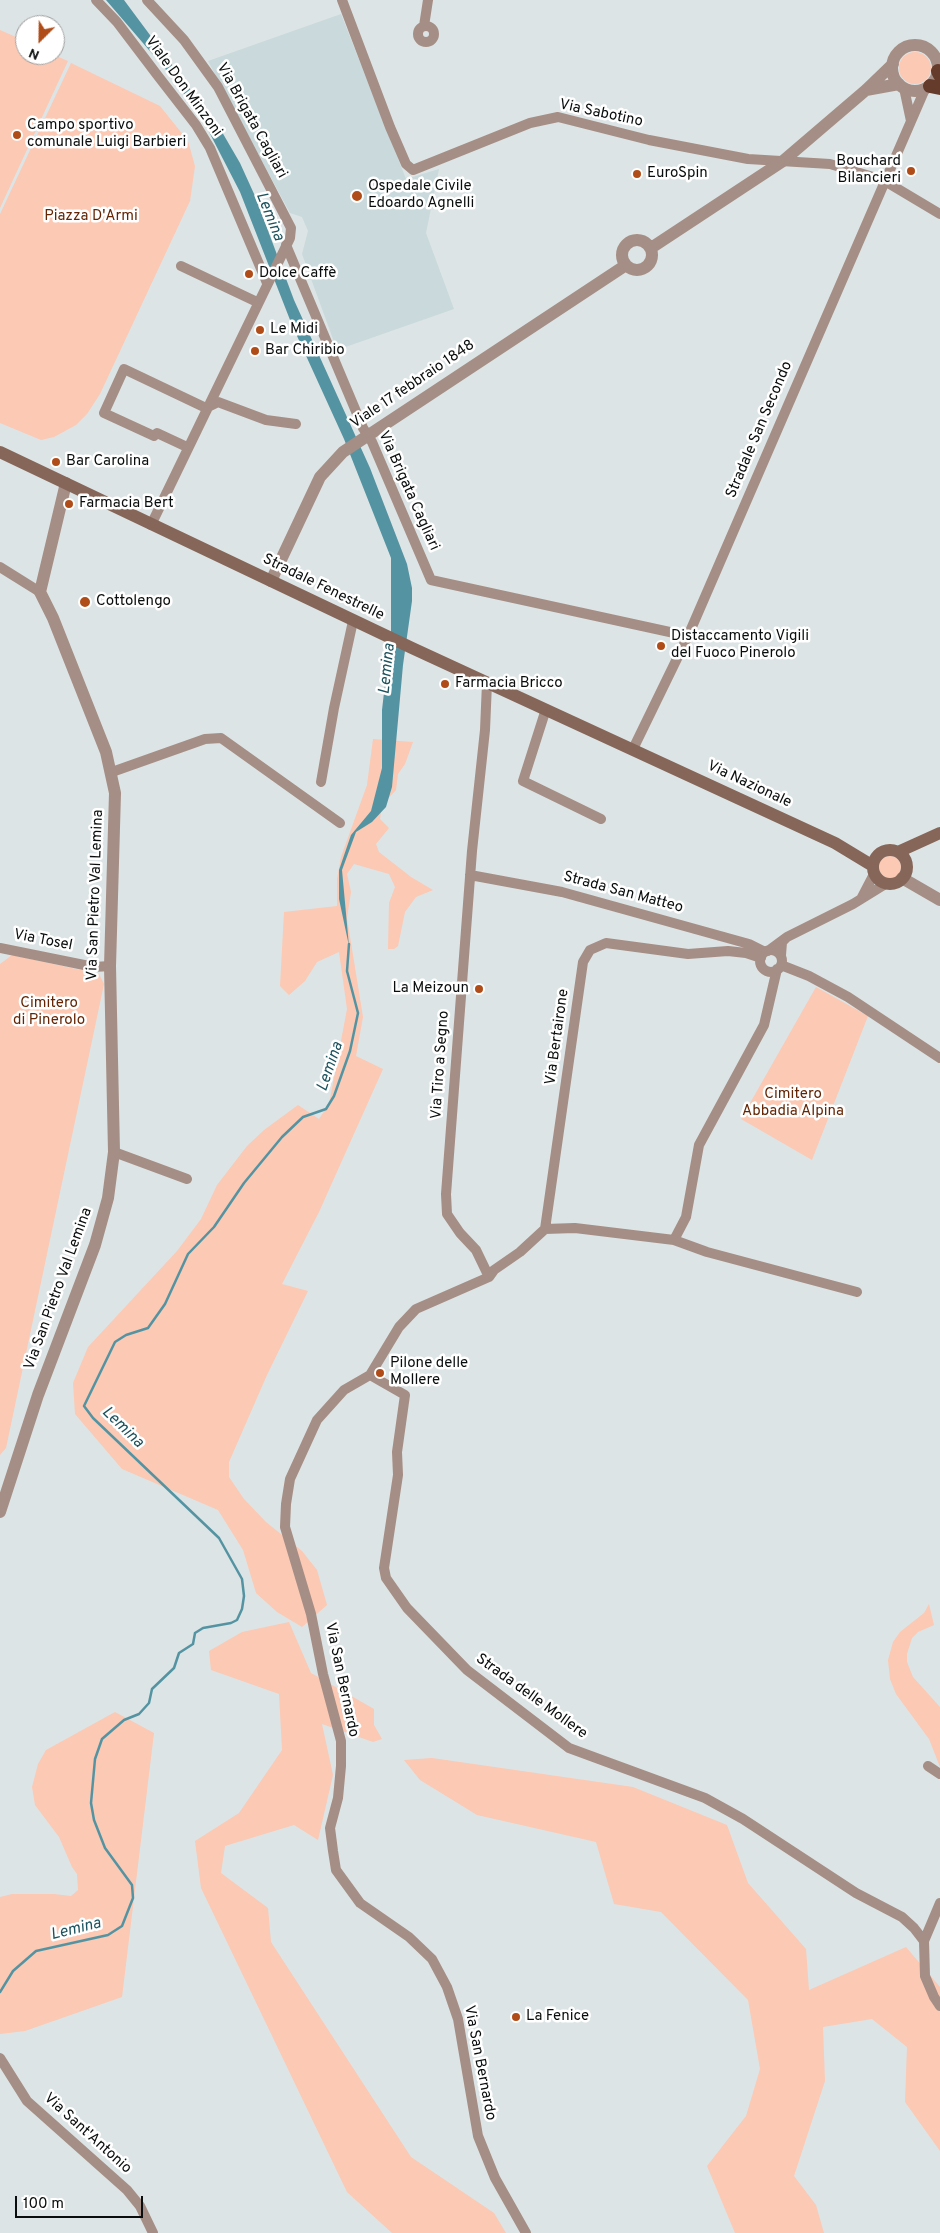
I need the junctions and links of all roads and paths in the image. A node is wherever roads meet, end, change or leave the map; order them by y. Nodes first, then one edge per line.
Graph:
1 (96, 0) edge
2 (147, 0) edge
3 (342, 0) edge
4 (428, 0) edge
5 (424, 26) dead end
6 (936, 52) edge
7 (893, 64) junction
8 (936, 78) edge
9 (902, 86) junction
10 (866, 90) junction
11 (911, 121) junction
12 (783, 161) junction
13 (883, 180) junction
14 (940, 214) edge
15 (286, 245) junction
16 (651, 248) junction
17 (626, 265) junction
18 (181, 266) dead end
19 (270, 278) junction
20 (257, 302) junction
21 (206, 408) junction
22 (296, 424) dead end
23 (364, 436) junction
24 (188, 447) junction
25 (0, 452) edge
26 (66, 483) junction
27 (150, 525) junction
28 (0, 567) edge
29 (271, 581) junction
30 (40, 592) junction
31 (353, 621) junction
32 (688, 636) junction
33 (487, 683) junction
34 (546, 709) junction
35 (633, 749) junction
36 (112, 772) junction
37 (321, 782) dead end
38 (601, 819) dead end
39 (340, 823) dead end
40 (940, 833) edge
41 (850, 852) junction
42 (879, 853) junction
43 (902, 856) junction
44 (873, 870) junction
45 (470, 875) junction
46 (902, 878) junction
47 (887, 883) junction
48 (861, 899) junction
49 (940, 900) edge
50 (787, 937) junction
51 (0, 948) edge
52 (765, 954) junction
53 (780, 963) junction
54 (110, 966) junction
55 (940, 1058) edge
56 (114, 1152) junction
57 (187, 1179) dead end
58 (545, 1229) junction
59 (674, 1240) junction
60 (488, 1277) junction
61 (857, 1292) dead end
62 (370, 1375) junction
63 (0, 1512) edge
64 (928, 1766) dead end
65 (940, 1774) edge
66 (940, 1903) edge
67 (924, 1942) junction
68 (940, 2006) edge
69 (0, 2058) edge
70 (153, 2233) edge
71 (526, 2233) edge

1 - 19 street, Viale Don Minzoni
2 - 15 street, Via Brigata Cagliari
3 - 12 street, Via Sabotino
4 - 5 street
6 - 7 street
6 - 8 street
7 - 9 street
7 - 10 street
8 - 9 street
8 - 11 street, Stradale San Secondo
9 - 10 street
9 - 11 street
10 - 12 street
11 - 13 street, Stradale San Secondo
12 - 13 street, Via Sabotino
12 - 16 street
13 - 14 street, Via Sabotino
13 - 32 street, Stradale San Secondo
15 - 19 street
15 - 23 street, Via Brigata Cagliari
16 - 17 street
16 - 17 street
17 - 23 street, Viale 17 febbraio 1848
18 - 20 street
19 - 20 street
20 - 21 street
21 - 22 street
21 - 24 street
21 - 24 street
23 - 29 street, Viale 17 febbraio 1848
23 - 32 street, Via Brigata Cagliari
24 - 27 street
25 - 26 main road, Stradale Fenestrelle
26 - 27 main road, Stradale Fenestrelle
26 - 30 street
27 - 29 main road, Stradale Fenestrelle
28 - 30 street, Via San Pietro Val Lemina
29 - 31 main road, Stradale Fenestrelle
30 - 36 street, Via San Pietro Val Lemina
31 - 33 main road, Stradale Fenestrelle
31 - 37 street
32 - 35 street, Stradale San Secondo
33 - 34 main road, Stradale Fenestrelle
33 - 45 street, Via Tiro a Segno
34 - 35 main road, Stradale Fenestrelle
34 - 38 street
35 - 41 main road, Via Nazionale
36 - 39 street
36 - 54 street, Via San Pietro Val Lemina
40 - 43 main road
41 - 42 main road, Via Nazionale
41 - 44 main road, Via Nazionale
42 - 43 main road, Via Nazionale
42 - 44 main road
43 - 46 main road
44 - 47 main road, Via Nazionale
44 - 48 street
45 - 52 street, Strada San Matteo
45 - 60 street, Via Tiro a Segno
46 - 47 main road
46 - 49 street
47 - 48 street
48 - 50 street
50 - 52 street
50 - 53 street
51 - 54 street, Via Tosel
52 - 53 street
52 - 53 street
52 - 58 street, Via Bertairone
53 - 55 street
53 - 59 street
54 - 56 street, Via San Pietro Val Lemina
56 - 57 street
56 - 63 street, Via San Pietro Val Lemina
58 - 59 street
58 - 60 street
59 - 61 street
60 - 62 street
62 - 67 street, Strada delle Mollere
62 - 71 street, Via San Bernardo
64 - 65 street
66 - 67 street
67 - 68 street
69 - 70 street, Via Sant'Antonio

